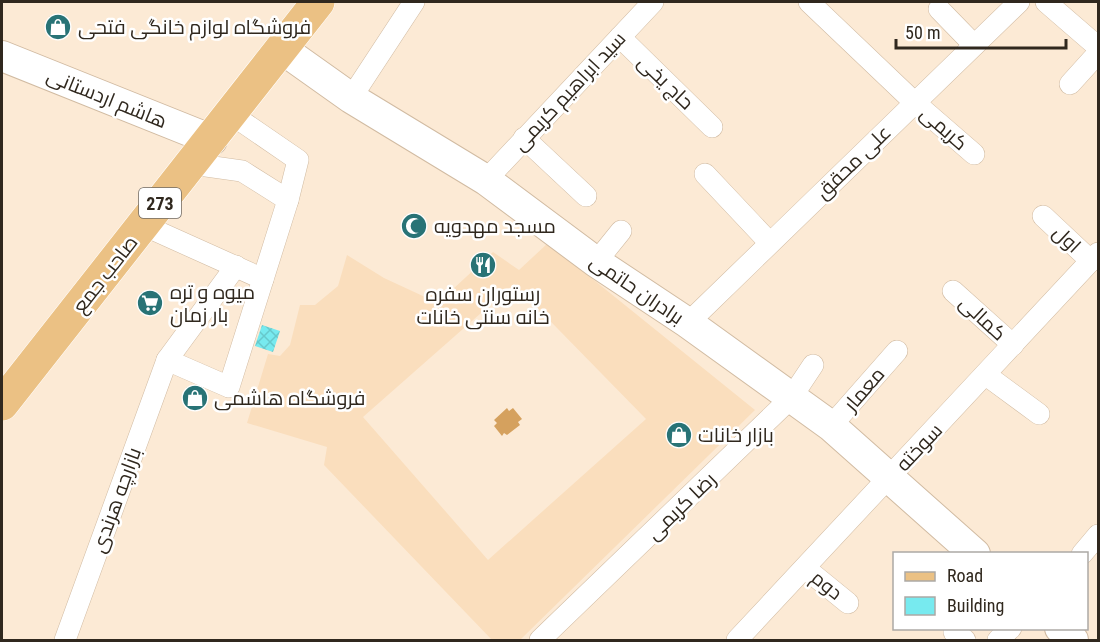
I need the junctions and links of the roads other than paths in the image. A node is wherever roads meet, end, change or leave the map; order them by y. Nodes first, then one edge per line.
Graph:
1 (318, 2) edge
2 (414, 2) edge
3 (653, 2) edge
4 (810, 2) edge
5 (1019, 2) edge
6 (1046, 2) edge
7 (939, 9) dead end
8 (620, 37) junction
9 (974, 45) junction
10 (1098, 47) edge
11 (282, 49) junction
12 (1098, 53) edge
13 (2, 56) edge
14 (1070, 84) dead end
15 (351, 98) junction
16 (914, 102) junction
17 (231, 114) junction
18 (711, 127) dead end
19 (524, 138) junction
20 (202, 152) junction
21 (974, 154) dead end
22 (705, 174) dead end
23 (486, 180) junction
24 (586, 196) dead end
25 (288, 200) junction
26 (1043, 216) dead end
27 (143, 225) junction
28 (621, 231) dead end
29 (769, 242) junction
30 (1095, 257) edge
31 (596, 262) junction
32 (236, 266) junction
33 (263, 279) junction
34 (953, 291) dead end
35 (688, 323) junction
36 (1013, 345) junction
37 (897, 351) dead end
38 (167, 360) junction
39 (813, 365) dead end
40 (986, 375) junction
41 (791, 398) junction
42 (2, 404) edge
43 (1039, 414) dead end
44 (831, 426) junction
45 (889, 479) junction
46 (973, 552) edge
47 (805, 568) junction
48 (848, 603) dead end
49 (65, 640) edge
50 (540, 640) edge
51 (737, 640) edge

1 - 11 main road, صاحب جمع / 273
2 - 15 street
3 - 8 street, سید ابراهیم کریمی
4 - 16 street, کریمی
5 - 9 street, علی محقق
6 - 10 street
7 - 9 street
8 - 18 street, حاج یخی
8 - 19 street, سید ابراهیم کریمی
9 - 16 street, علی محقق
11 - 15 street, برادران حاتمی
11 - 17 main road, صاحب جمع / 273
12 - 14 street
13 - 20 street, هاشم اردستانی
15 - 23 street, برادران حاتمی
16 - 21 street, کریمی
16 - 29 street, علی محقق
17 - 20 main road, صاحب جمع / 273
17 - 25 street
19 - 23 street, سید ابراهیم کریمی
19 - 24 street
20 - 25 street
20 - 27 main road, صاحب جمع / 273
22 - 29 street
23 - 31 street, برادران حاتمی
25 - 33 street
26 - 30 street, اول
27 - 32 street
27 - 42 main road, صاحب جمع / 273
28 - 31 street
29 - 35 street, علی محقق
30 - 36 street, سوخته
31 - 35 street, برادران حاتمی
32 - 33 street
32 - 38 street, بازارچه هرندی
33 - 38 street
34 - 36 street, کمالی
35 - 41 street, برادران حاتمی
36 - 40 street, سوخته
37 - 44 street, معمار
38 - 49 street, بازارچه هرندی
39 - 41 street, رضا کریمی
40 - 43 street
40 - 45 street, سوخته
41 - 44 street, برادران حاتمی
41 - 50 street, رضا کریمی
44 - 45 street, برادران حاتمی
45 - 46 street, برادران حاتمی
45 - 47 street, سوخته
47 - 48 street, دوم
47 - 51 street, سوخته

